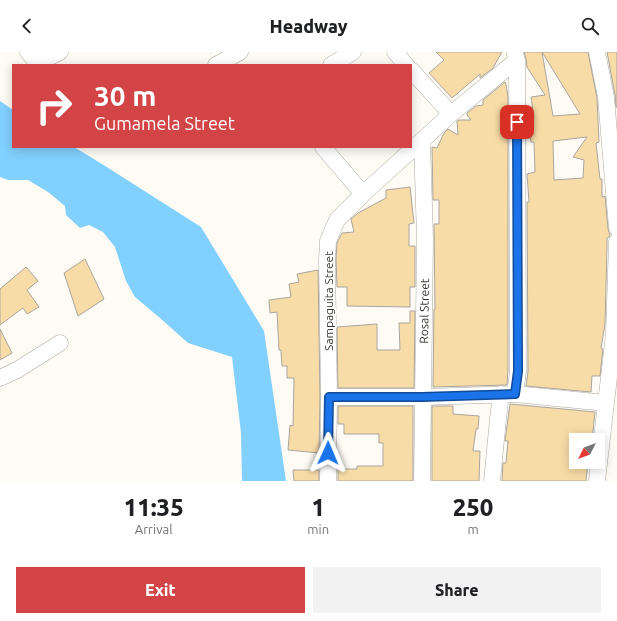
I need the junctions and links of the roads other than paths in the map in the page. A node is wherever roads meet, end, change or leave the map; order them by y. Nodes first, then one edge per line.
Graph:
1 (28, 52) edge
2 (60, 52) edge
3 (240, 52) edge
4 (353, 52) edge
5 (395, 52) edge
6 (597, 52) edge
7 (516, 56) edge
8 (218, 64) edge
9 (333, 64) edge
10 (405, 64) edge
11 (412, 71) edge
12 (451, 114) junction
13 (422, 140) junction
14 (324, 148) edge
15 (363, 194) junction
16 (617, 228) edge
17 (617, 241) edge
18 (60, 343) dead end
19 (0, 378) edge
20 (508, 394) junction
21 (329, 397) junction
22 (422, 397) junction
23 (606, 403) junction
24 (328, 481) edge
25 (422, 481) edge
26 (492, 481) edge
27 (597, 481) edge

1 - 2 street
3 - 8 street
4 - 9 street
5 - 10 street
6 - 16 street
7 - 12 street, Sampaguita Street
7 - 20 street
11 - 12 street
12 - 13 street, Sampaguita Street
13 - 15 street, Sampaguita Street
13 - 22 street, Rosal Street
14 - 15 street
15 - 21 street, Sampaguita Street
17 - 23 street
18 - 19 street
20 - 22 street
20 - 23 street
20 - 26 street
21 - 22 street
21 - 24 street, Sampaguita Street
22 - 25 street, Rosal Street
23 - 27 street

